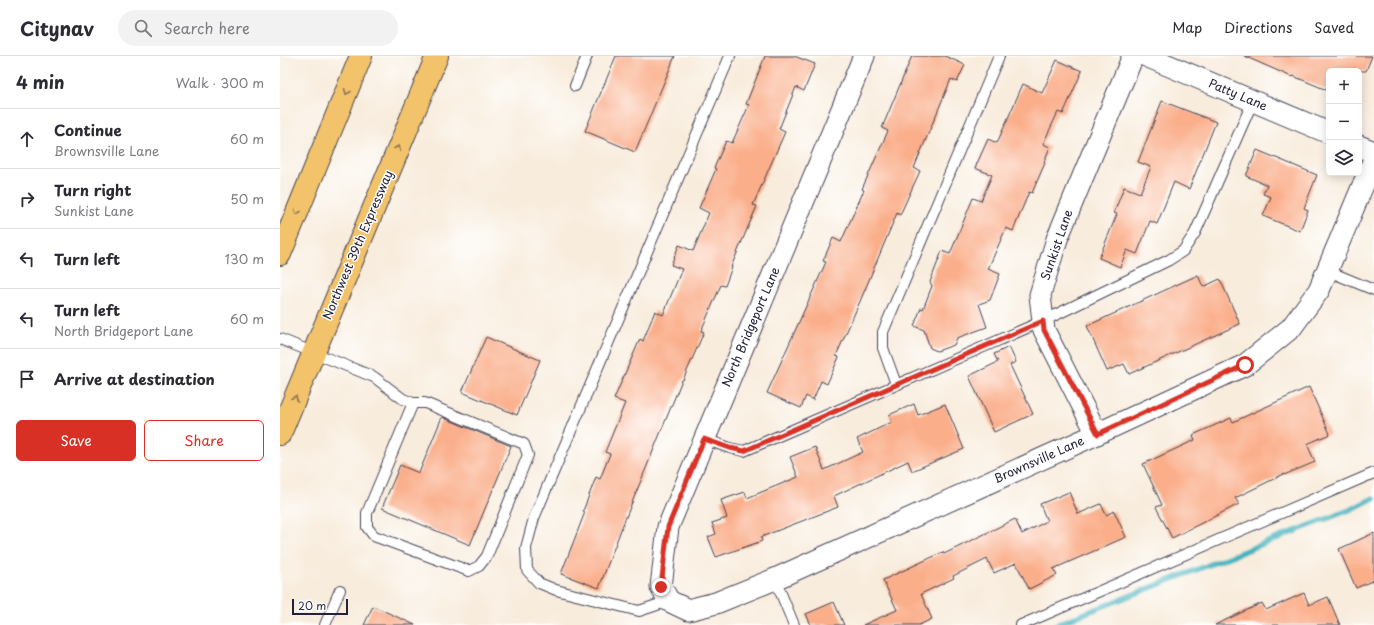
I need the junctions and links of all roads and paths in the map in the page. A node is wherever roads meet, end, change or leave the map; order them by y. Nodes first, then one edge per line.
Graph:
1 (362, 56) edge
2 (437, 56) edge
3 (587, 56) edge
4 (730, 56) edge
5 (864, 56) edge
6 (999, 56) edge
7 (1133, 56) edge
8 (1146, 56) edge
9 (574, 86) dead end
10 (1252, 101) junction
11 (1326, 132) edge
12 (1362, 147) edge
13 (1374, 152) edge
14 (1374, 159) edge
15 (280, 254) edge
16 (1328, 271) junction
17 (1374, 290) edge
18 (1043, 321) junction
19 (280, 339) edge
20 (314, 352) junction
21 (896, 384) junction
22 (413, 403) junction
23 (280, 434) edge
24 (1098, 434) junction
25 (704, 439) junction
26 (1374, 472) edge
27 (775, 579) junction
28 (340, 590) dead end
29 (669, 601) junction
30 (325, 625) edge
31 (794, 625) edge
32 (1021, 625) edge

1 -> 15 highway
20 -> 2 highway, Northwest 39th Expressway
3 - 9 lane
4 - 29 lane
5 - 25 street, North Bridgeport Lane
6 - 21 lane
7 - 18 street, Sunkist Lane
8 - 10 street, Patty Lane
10 - 11 street, Patty Lane
10 - 18 lane
12 - 13 street
14 - 16 street, Brownsville Lane
16 - 17 lane
16 - 24 street, Brownsville Lane
18 - 21 lane
18 - 24 street, Sunkist Lane
19 - 20 lane
20 - 22 lane
23 -> 20 highway, Northwest 39th Expressway
21 - 25 lane
22 - 22 lane
24 - 27 street, Brownsville Lane
25 - 29 street, North Bridgeport Lane
26 - 32 lane
27 - 29 street, Brownsville Lane
27 - 31 lane
28 - 30 lane

